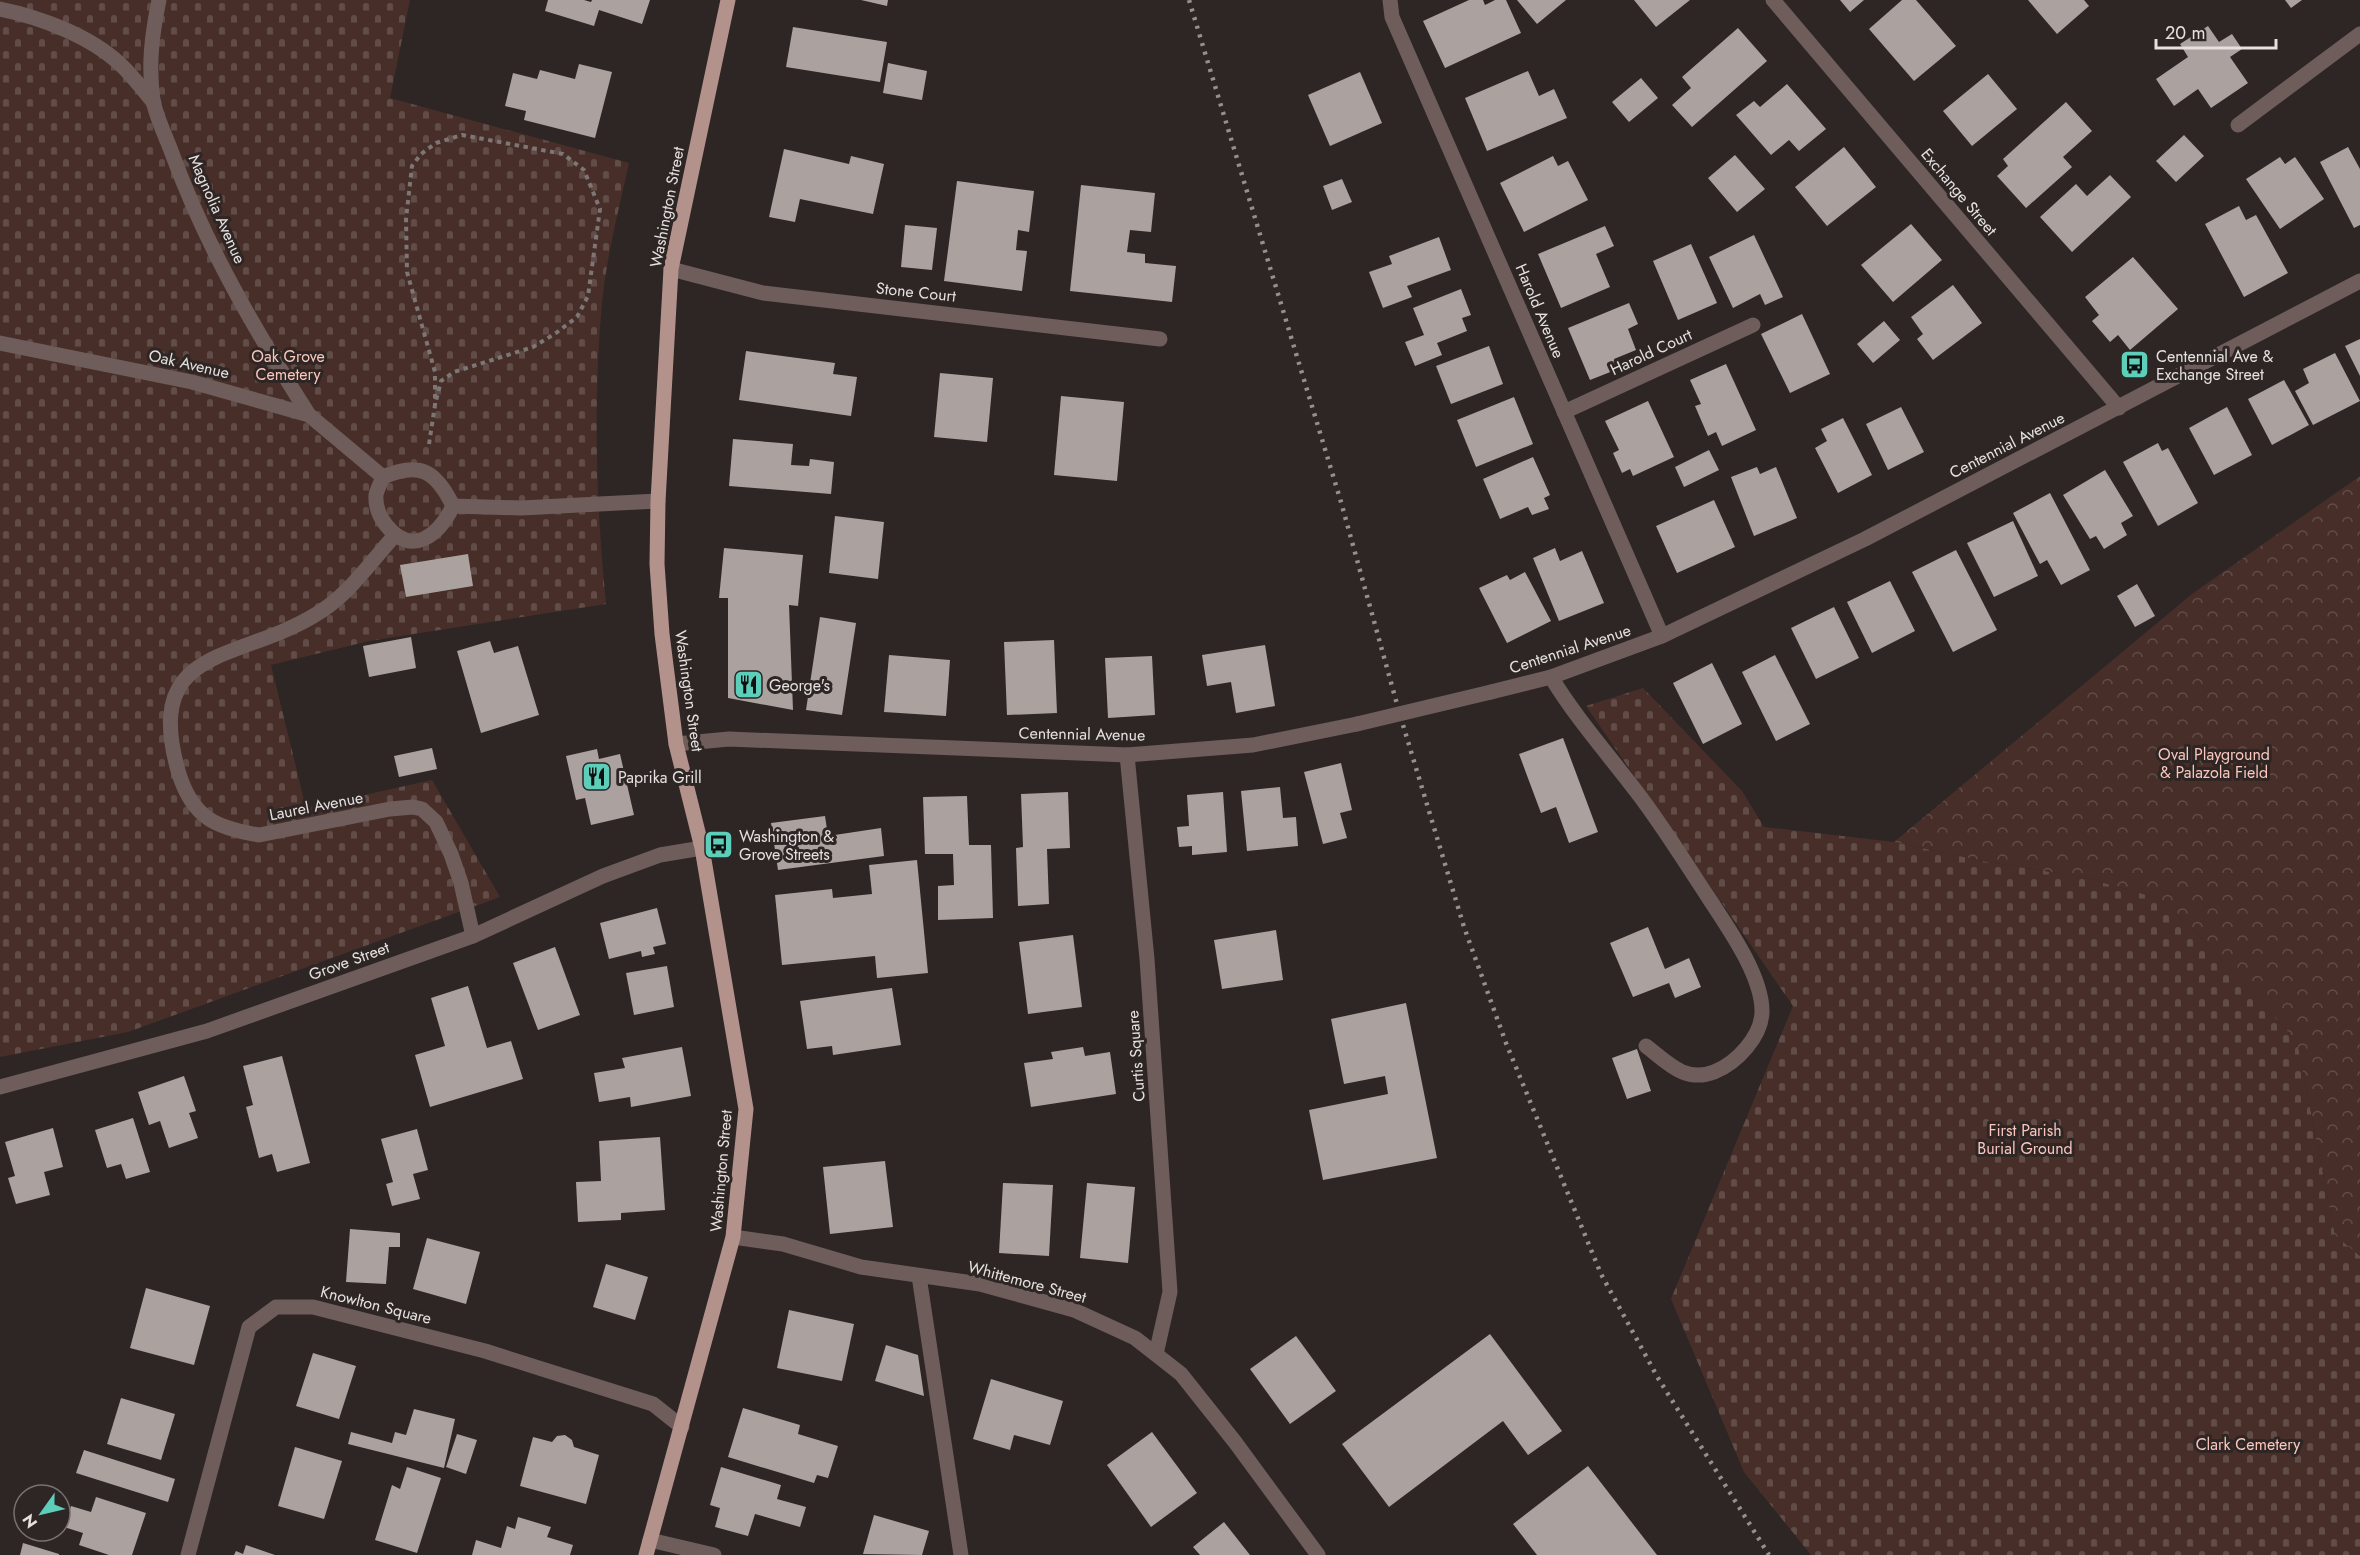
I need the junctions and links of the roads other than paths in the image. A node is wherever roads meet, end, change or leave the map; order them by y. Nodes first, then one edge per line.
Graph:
1 (159, 0) edge
2 (728, 0) edge
3 (1390, 0) edge
4 (1773, 0) edge
5 (0, 9) edge
6 (2360, 34) edge
7 (154, 103) junction
8 (2238, 125) dead end
9 (671, 269) junction
10 (2360, 281) edge
11 (1753, 325) dead end
12 (1160, 339) dead end
13 (0, 343) edge
14 (2119, 408) junction
15 (1564, 412) junction
16 (309, 415) junction
17 (383, 477) junction
18 (658, 501) junction
19 (453, 506) junction
20 (395, 535) junction
21 (1662, 636) junction
22 (1551, 677) junction
23 (675, 744) junction
24 (1126, 755) junction
25 (702, 848) junction
26 (473, 936) junction
27 (1647, 1046) dead end
28 (0, 1087) edge
29 (734, 1237) junction
30 (918, 1276) junction
31 (1156, 1354) junction
32 (682, 1427) junction
33 (648, 1548) edge
34 (188, 1555) edge
35 (714, 1555) edge
36 (961, 1555) edge
37 (1318, 1555) edge

1 - 7 street, Magnolia Avenue
2 - 9 main road, Washington Street
3 - 15 street, Harold Avenue
4 - 14 street, Exchange Street
5 - 7 street
6 - 8 street
7 - 16 street, Magnolia Avenue
9 - 12 street, Stone Court
9 - 18 main road, Washington Street
10 - 14 street, Centennial Avenue
11 - 15 street, Harold Court
13 - 16 street, Oak Avenue
14 - 21 street, Centennial Avenue
15 - 21 street, Harold Avenue
16 - 17 street, Oak Avenue
17 - 19 street
17 - 20 street
18 - 19 street
18 - 23 main road, Washington Street
19 - 20 street
20 - 26 street, Laurel Avenue
21 - 22 street, Centennial Avenue
22 - 24 street, Centennial Avenue, bridge
22 - 27 street
23 - 24 street, Centennial Avenue
23 - 25 main road, Washington Street
24 - 31 street, Curtis Square
25 - 26 street, Grove Street
25 - 29 main road, Washington Street
26 - 28 street, Grove Street
29 - 30 street, Whittemore Street
29 - 32 main road, Washington Street
30 - 31 street, Whittemore Street
30 - 36 street
31 - 37 street, Whittemore Street
32 - 33 main road, Washington Street
32 - 34 street, Knowlton Square
33 - 35 street

